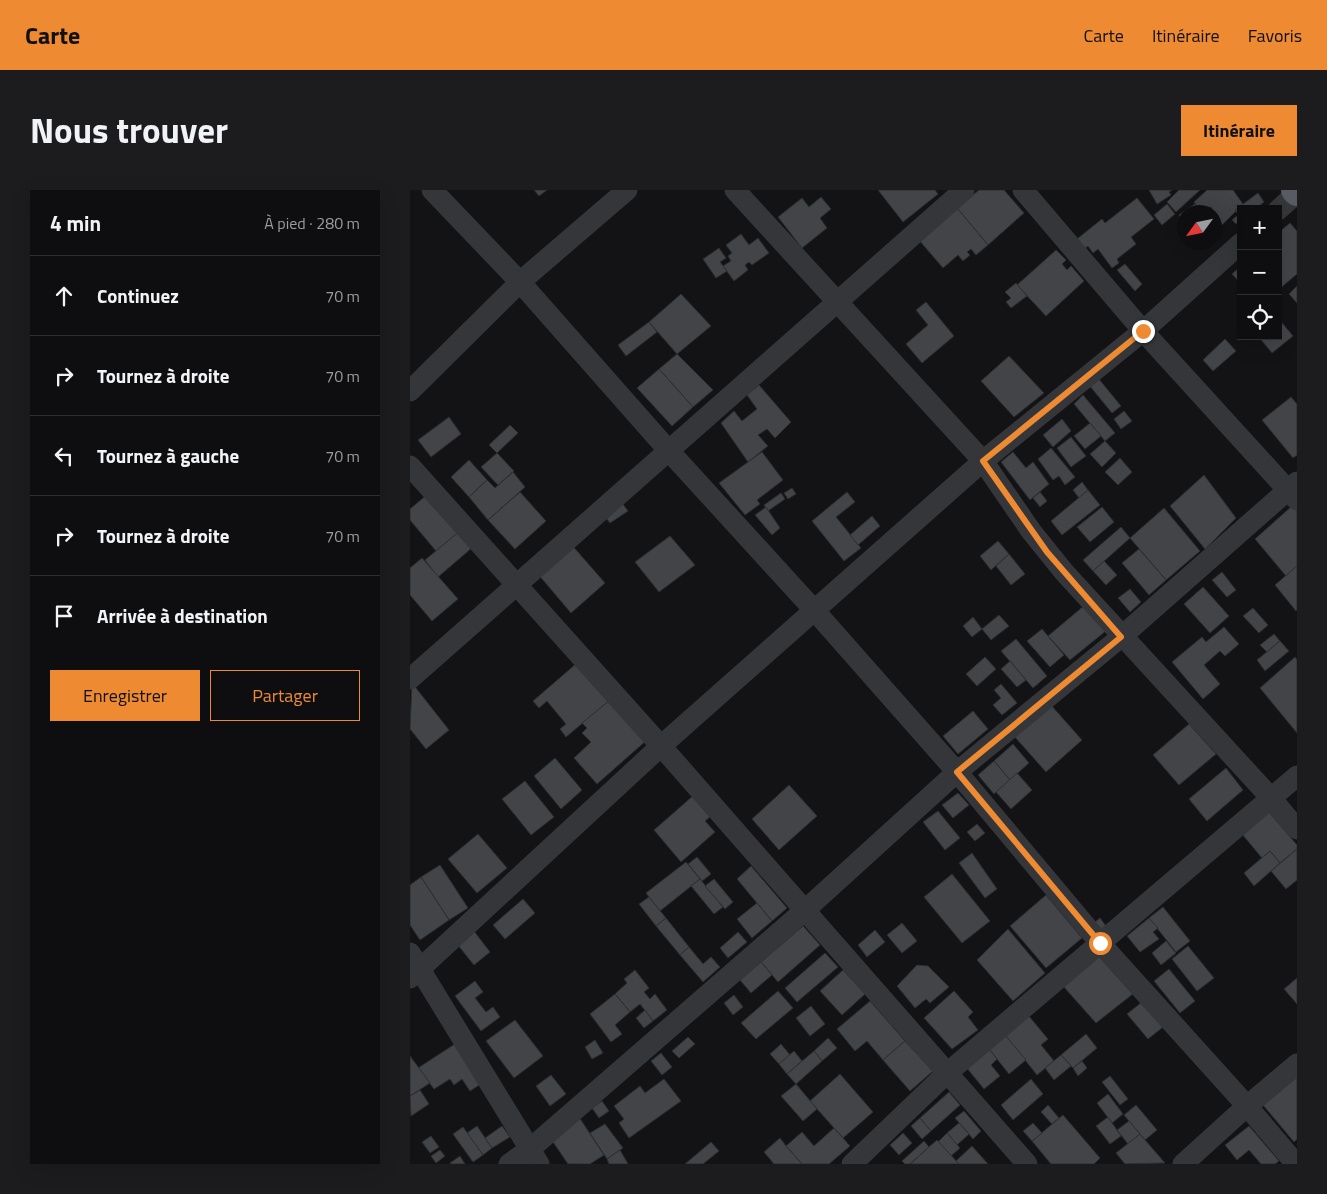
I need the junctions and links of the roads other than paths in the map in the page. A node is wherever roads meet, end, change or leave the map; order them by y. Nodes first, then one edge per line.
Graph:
1 (432, 190) edge
2 (627, 190) edge
3 (735, 190) edge
4 (964, 190) edge
5 (1023, 190) edge
6 (1296, 192) edge
7 (1282, 206) edge
8 (1237, 247) edge
9 (520, 282) junction
10 (837, 303) junction
11 (1143, 331) junction
12 (410, 392) edge
13 (669, 451) junction
14 (983, 461) junction
15 (410, 466) edge
16 (1294, 491) edge
17 (516, 586) junction
18 (814, 611) junction
19 (1121, 637) junction
20 (410, 679) edge
21 (662, 746) junction
22 (957, 772) junction
23 (1297, 776) edge
24 (1270, 798) junction
25 (1297, 829) edge
26 (804, 911) junction
27 (1100, 943) junction
28 (413, 967) edge
29 (1297, 1064) edge
30 (946, 1074) junction
31 (1247, 1106) junction
32 (876, 1156) edge
33 (534, 1157) edge
34 (509, 1164) edge
35 (852, 1164) edge
36 (1027, 1164) edge
37 (1183, 1164) edge
38 (1296, 1164) edge

1 - 9 street
2 - 9 street
3 - 10 street
4 - 10 street
5 - 11 street
6 - 7 street
8 - 11 street
9 - 12 street
9 - 13 street
10 - 13 street
10 - 14 street
11 - 14 street
11 - 16 street
13 - 17 street
13 - 18 street
14 - 18 street
14 - 19 street
15 - 17 street
16 - 19 street
17 - 20 street
17 - 21 street
18 - 21 street
18 - 22 street
19 - 22 street
19 - 24 street
21 - 26 street
21 - 28 street
22 - 26 street
22 - 27 street
23 - 24 street
24 - 25 street
24 - 27 street
26 - 30 street
26 - 33 street
27 - 30 street
27 - 31 street
28 - 33 street
29 - 31 street
30 - 32 street
30 - 36 street
31 - 37 street
31 - 38 street
32 - 35 street
33 - 34 street

